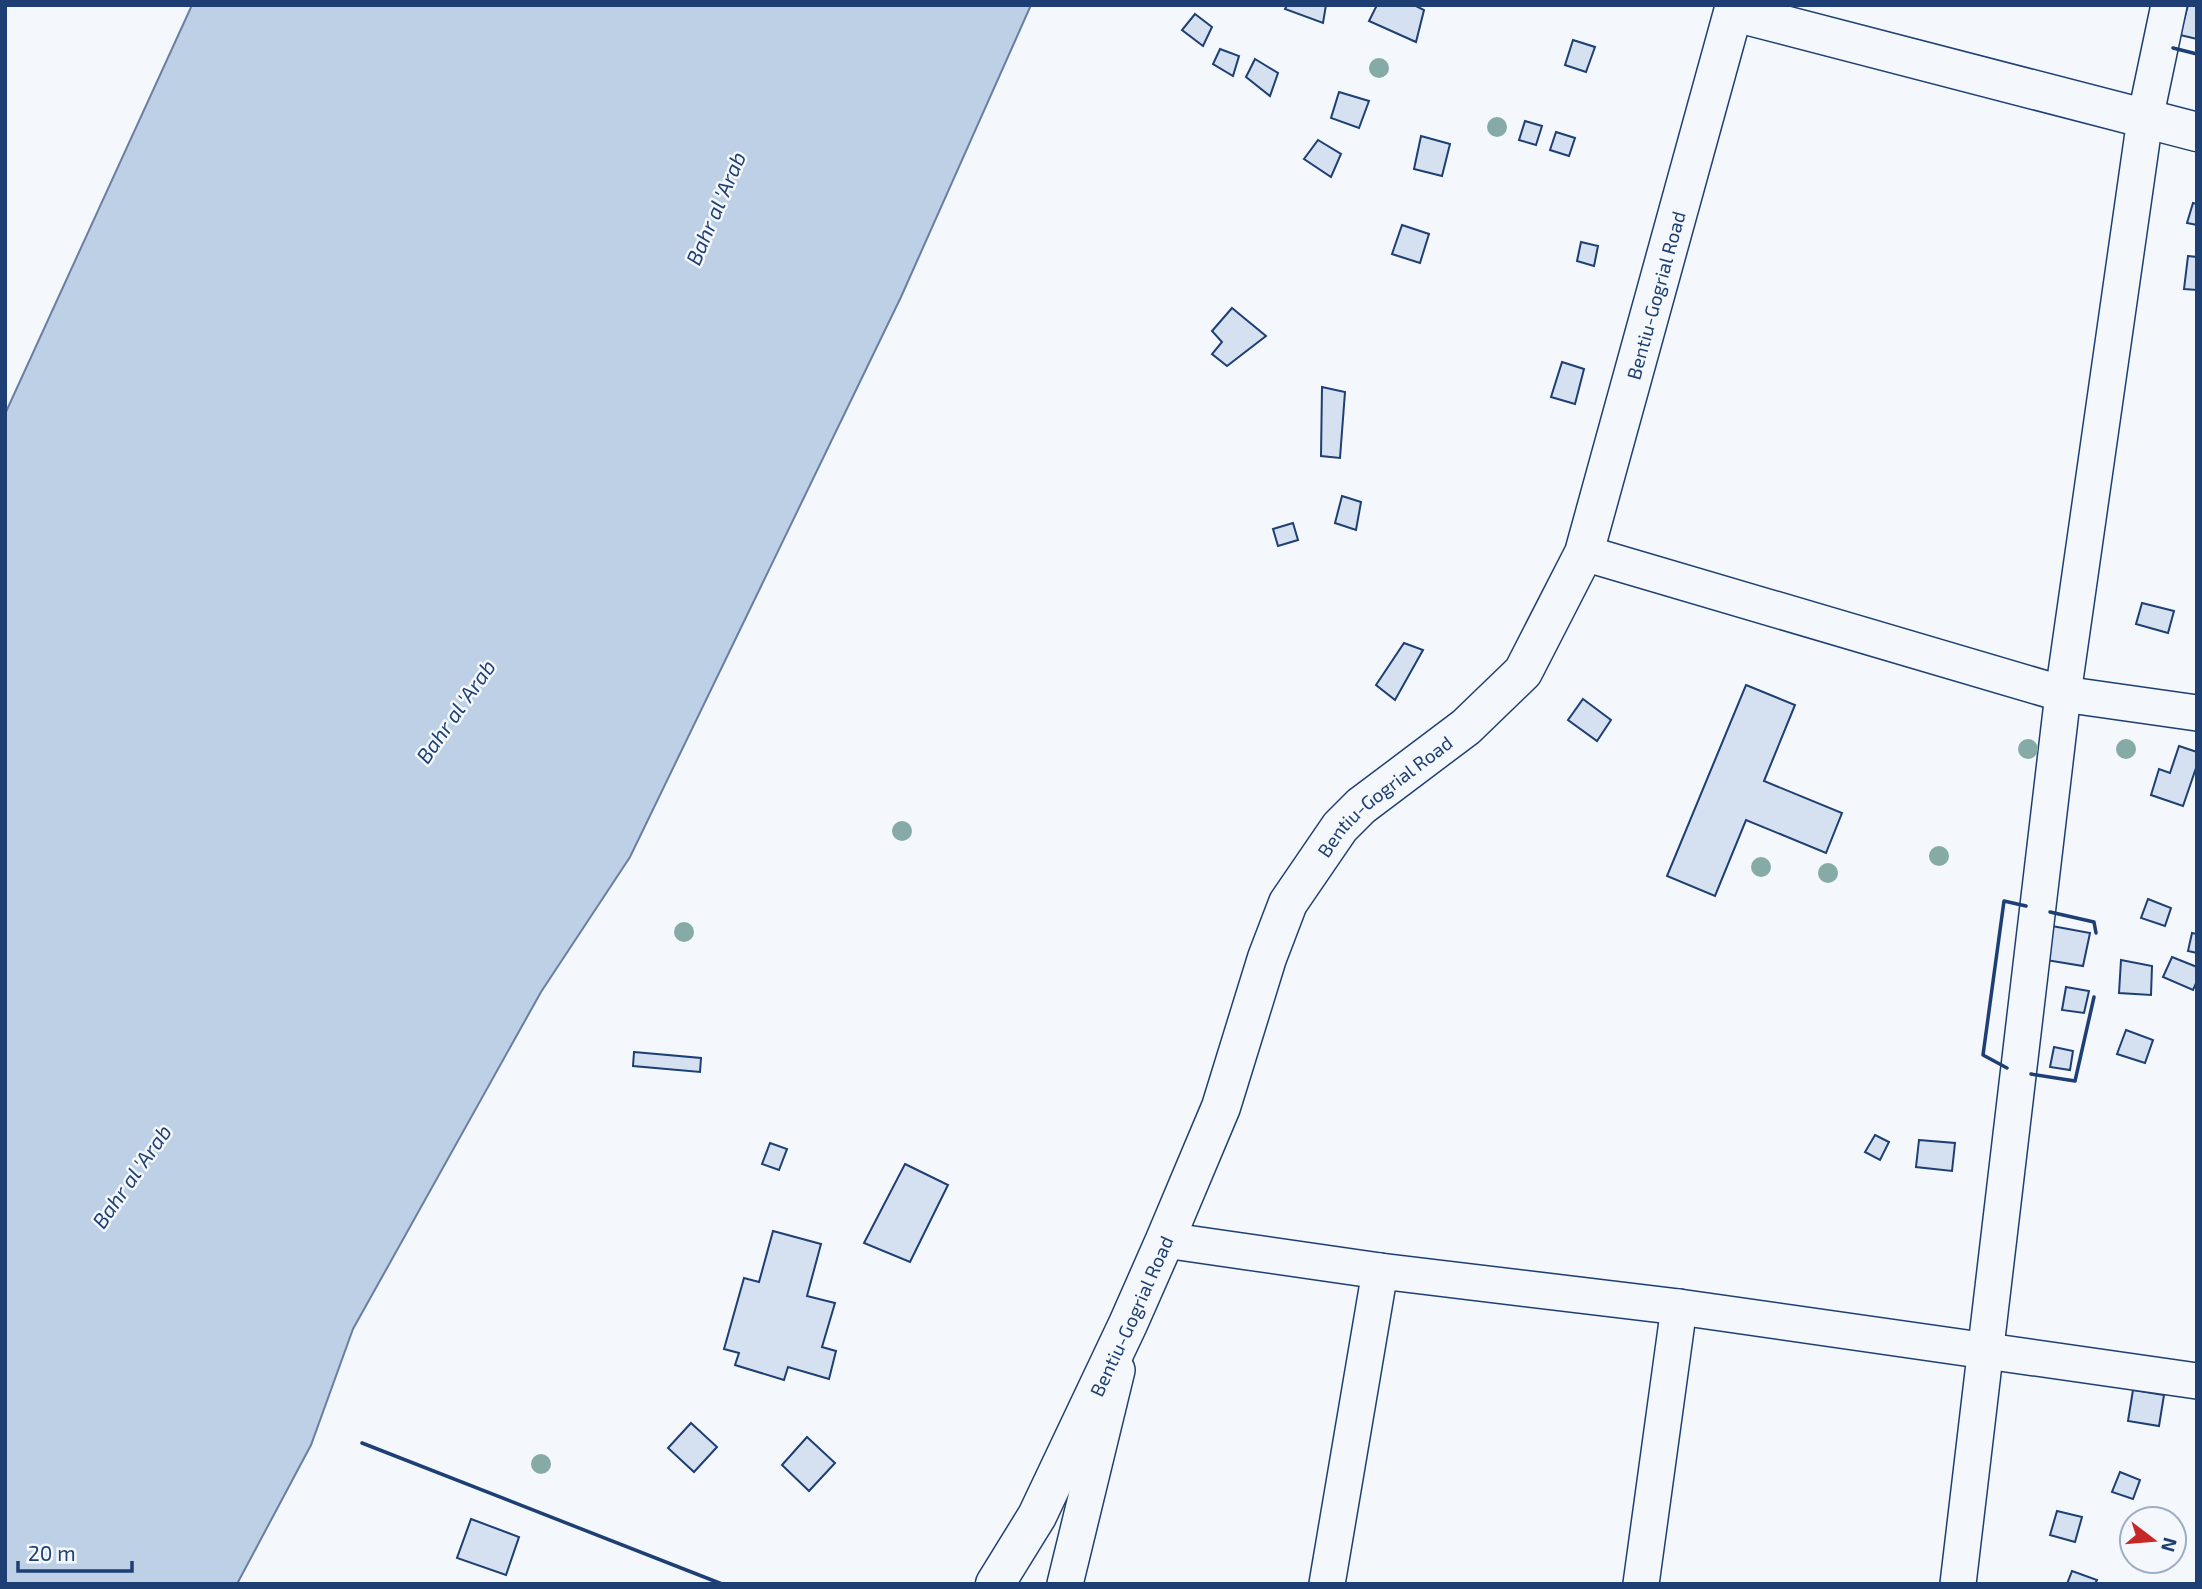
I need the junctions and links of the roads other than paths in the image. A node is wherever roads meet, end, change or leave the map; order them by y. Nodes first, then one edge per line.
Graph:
1 (2169, 5) edge
2 (1735, 9) edge
3 (2146, 119) junction
4 (2197, 132) edge
5 (1584, 553) junction
6 (2063, 694) junction
7 (2197, 713) edge
8 (1165, 1240) junction
9 (1380, 1271) junction
10 (1679, 1307) junction
11 (1128, 1324) junction
12 (1985, 1351) junction
13 (2197, 1381) edge
14 (995, 1584) edge
15 (1065, 1584) edge
16 (1327, 1584) edge
17 (1641, 1584) edge
18 (1958, 1584) edge

1 - 3 street
2 - 3 main road
2 - 5 main road, Bentiu-Gogrial Road
3 - 4 main road
3 - 6 street
5 - 6 street
5 - 8 main road, Bentiu-Gogrial Road
6 - 7 street
6 - 12 street
8 - 9 street
8 - 11 main road, Bentiu-Gogrial Road
9 - 10 street
9 - 16 street
10 - 12 street
10 - 17 street
11 - 14 main road, Bentiu-Gogrial Road
11 - 15 street
12 - 13 street
12 - 18 street

